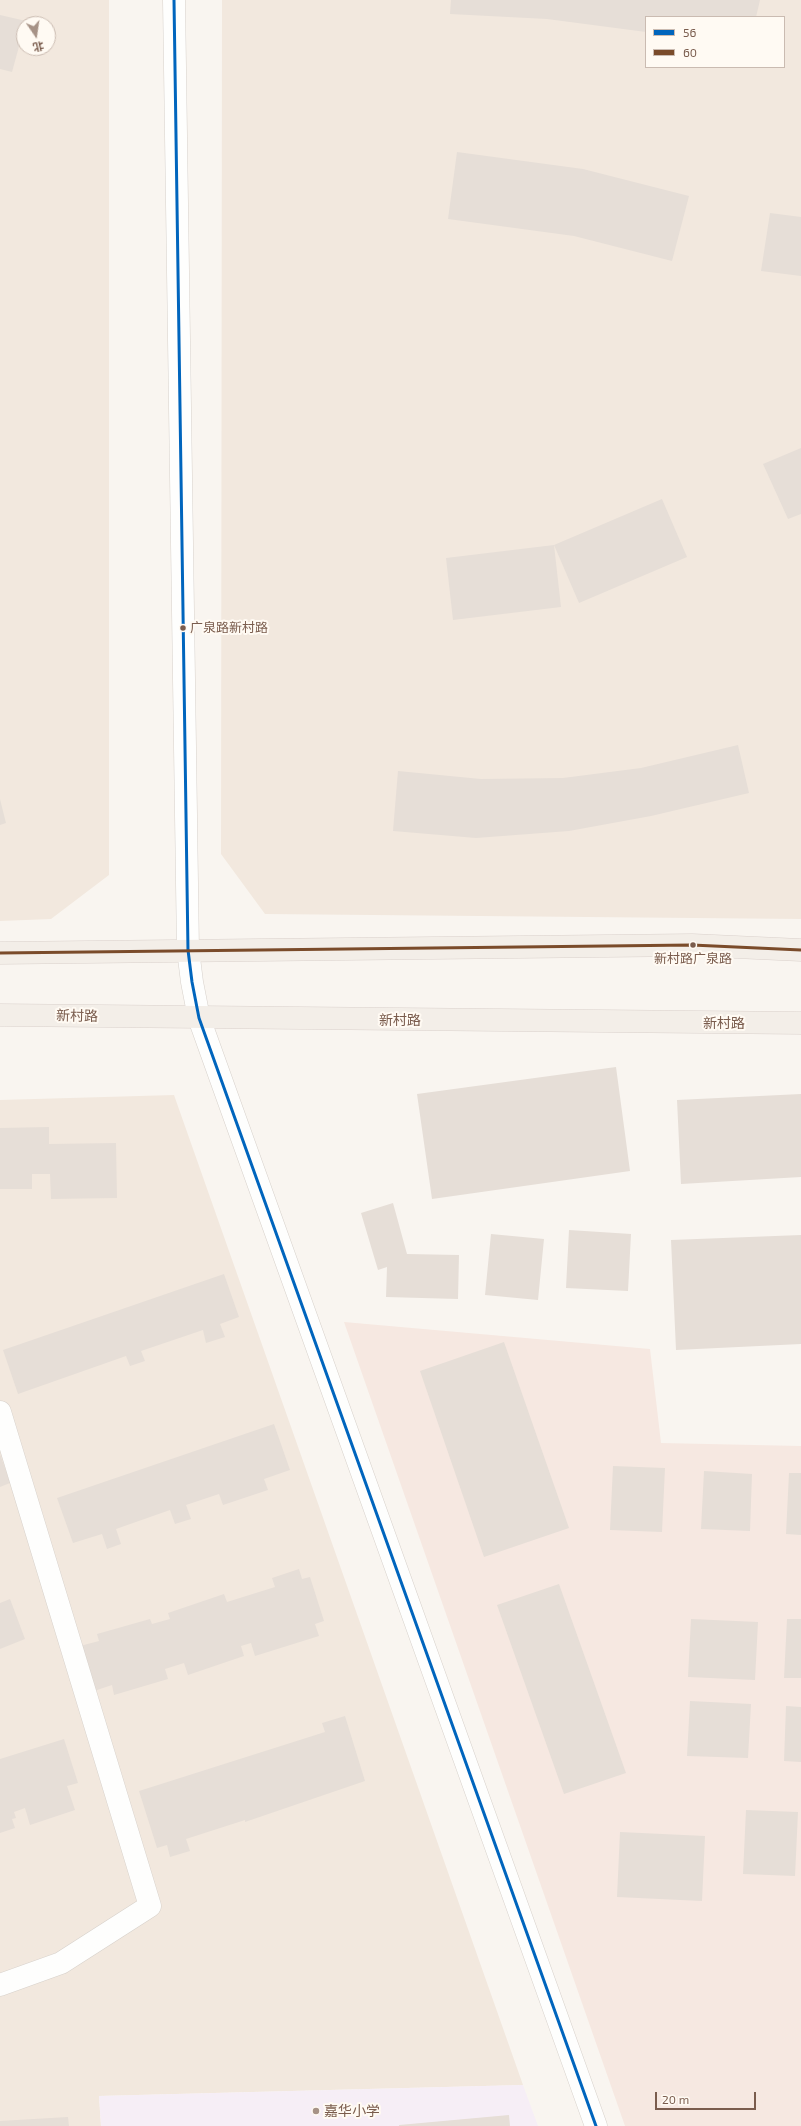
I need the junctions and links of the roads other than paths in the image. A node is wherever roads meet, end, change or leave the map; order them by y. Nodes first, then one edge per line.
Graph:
1 (174, 0) edge
2 (188, 950) junction
3 (801, 950) edge
4 (0, 953) edge
5 (0, 1015) edge
6 (199, 1018) junction
7 (801, 1023) edge
8 (0, 1412) edge
9 (0, 1985) edge
10 (596, 2126) edge

1 - 2 street
2 - 3 main road
2 - 4 main road
2 - 6 street
5 - 6 main road, 新村路
6 - 7 main road, 新村路
6 - 10 street
8 - 9 street

